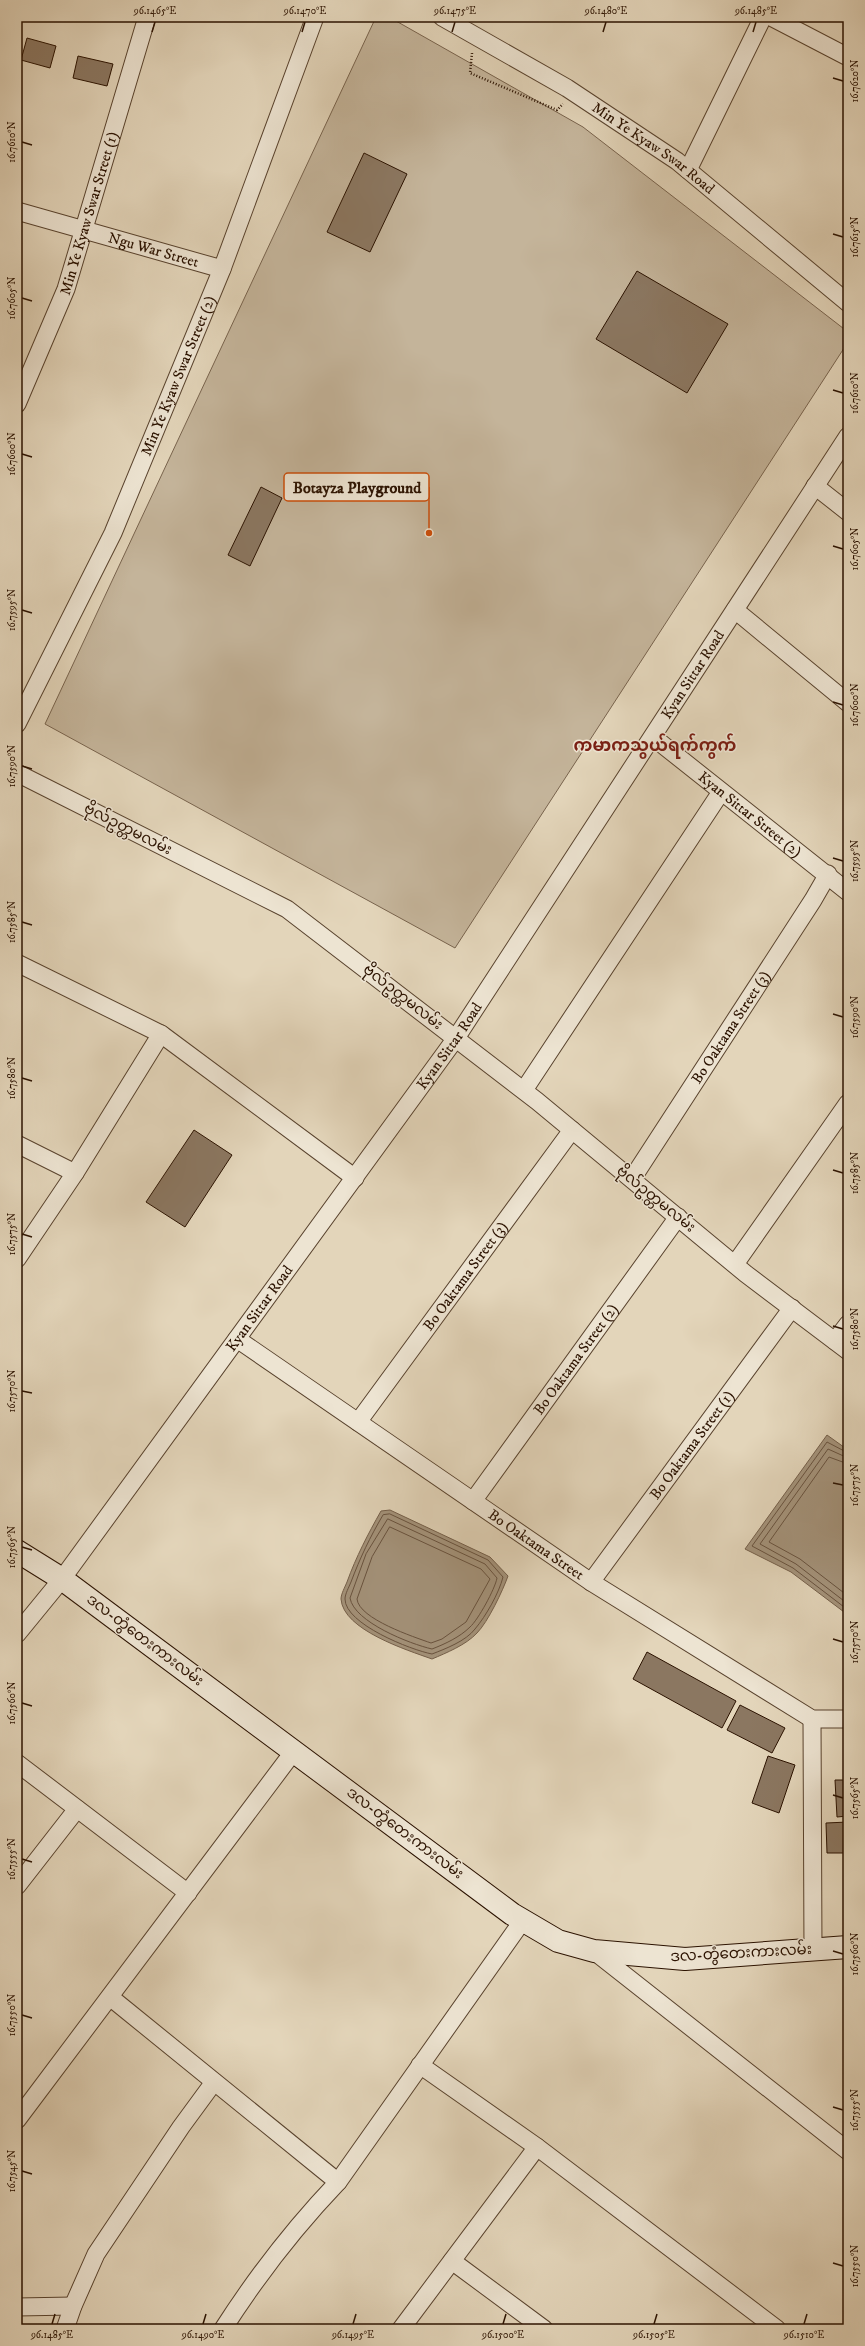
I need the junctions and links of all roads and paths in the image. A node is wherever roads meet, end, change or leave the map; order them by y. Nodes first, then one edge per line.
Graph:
1 (147, 17) edge
2 (315, 17) edge
3 (442, 17) edge
4 (763, 17) edge
5 (771, 17) edge
6 (473, 35) junction
7 (848, 57) edge
8 (575, 93) junction
9 (688, 170) junction
10 (17, 211) edge
11 (84, 231) junction
12 (222, 269) junction
13 (848, 303) edge
14 (17, 404) edge
15 (848, 436) edge
16 (816, 486) junction
17 (848, 512) edge
18 (735, 610) junction
19 (848, 703) edge
20 (17, 724) edge
21 (652, 736) junction
22 (17, 773) edge
23 (722, 792) junction
24 (828, 874) junction
25 (848, 892) edge
26 (17, 963) edge
27 (161, 1034) junction
28 (456, 1038) junction
29 (524, 1090) junction
30 (848, 1103) edge
31 (572, 1130) junction
32 (17, 1144) edge
33 (75, 1173) junction
34 (355, 1178) junction
35 (632, 1179) junction
36 (678, 1217) junction
37 (17, 1260) edge
38 (735, 1264) junction
39 (792, 1308) junction
40 (848, 1324) edge
41 (237, 1339) junction
42 (842, 1346) edge
43 (358, 1422) junction
44 (473, 1501) junction
45 (17, 1551) edge
46 (62, 1579) junction
47 (591, 1582) junction
48 (17, 1634) edge
49 (812, 1719) junction
50 (848, 1719) edge
51 (294, 1751) junction
52 (17, 1763) edge
53 (77, 1809) junction
54 (17, 1886) edge
55 (188, 1893) junction
56 (523, 1920) junction
57 (848, 1947) edge
58 (813, 1950) junction
59 (594, 1952) junction
60 (110, 1997) junction
61 (420, 2065) junction
62 (214, 2082) junction
63 (17, 2120) edge
64 (538, 2147) junction
65 (848, 2151) edge
66 (338, 2182) junction
67 (452, 2261) junction
68 (73, 2306) junction
69 (17, 2307) edge
70 (65, 2329) edge
71 (222, 2329) edge
72 (401, 2329) edge
73 (544, 2329) edge
74 (777, 2329) edge

1 - 11 street, Min Ye Kyaw Swar Street (1)
2 - 12 street, Min Ye Kyaw Swar Street (2)
3 - 6 street, Min Ye Kyaw Swar Road
4 - 9 street
5 - 7 street
6 - 8 street, Min Ye Kyaw Swar Road
6 - 8 path
8 - 9 street, Min Ye Kyaw Swar Road
9 - 13 street, Min Ye Kyaw Swar Road
10 - 11 street, Ngu War Street
11 - 12 street, Ngu War Street
11 - 14 street, Min Ye Kyaw Swar Street (1)
12 - 20 street, Min Ye Kyaw Swar Street (2)
15 - 16 street, Kyan Sittar Road
16 - 17 street
16 - 18 street, Kyan Sittar Road
18 - 19 street
18 - 21 street, Kyan Sittar Road
21 - 23 street, Kyan Sittar Street (2)
21 - 28 street, Kyan Sittar Road
22 - 28 street, ဗိုလ်ဥတ္တမလမ်း
23 - 24 street, Kyan Sittar Street (2)
23 - 29 street
24 - 25 street, Kyan Sittar Street (2)
24 - 35 street, Bo Oaktama Street (3)
26 - 27 street
27 - 33 street
27 - 34 street
28 - 29 street, ဗိုလ်ဥတ္တမလမ်း
28 - 34 street, Kyan Sittar Road
29 - 31 street, ဗိုလ်ဥတ္တမလမ်း
30 - 38 street
31 - 35 street, ဗိုလ်ဥတ္တမလမ်း
31 - 43 street, Bo Oaktama Street (3)
32 - 33 street
33 - 37 street
34 - 41 street, Kyan Sittar Road
35 - 36 street, ဗိုလ်ဥတ္တမလမ်း
36 - 38 street, ဗိုလ်ဥတ္တမလမ်း
36 - 44 street, Bo Oaktama Street (2)
38 - 39 street, ဗိုလ်ဥတ္တမလမ်း
39 - 42 street, ဗိုလ်ဥတ္တမလမ်း
39 - 47 street, Bo Oaktama Street (1)
40 - 42 street
41 - 43 street, Bo Oaktama Street
41 - 46 street, Kyan Sittar Road
43 - 44 street, Bo Oaktama Street
44 - 47 street, Bo Oaktama Street
45 - 46 main road, ဒလ-တွံတေးကားလမ်း
46 - 48 street, Kyan Sittar Road
46 - 51 main road, ဒလ-တွံတေးကားလမ်း
47 - 49 street, Bo Oaktama Street
49 - 50 street
49 - 58 street
51 - 55 street
51 - 56 main road, ဒလ-တွံတေးကားလမ်း
52 - 53 street
53 - 54 street
53 - 55 street
55 - 60 street
56 - 59 main road, ဒလ-တွံတေးကားလမ်း
56 - 61 street
57 - 58 main road, ဒလ-တွံတေးကားလမ်း
58 - 59 main road, ဒလ-တွံတေးကားလမ်း
59 - 65 street
60 - 62 street
60 - 63 street
61 - 64 street
61 - 66 street
62 - 66 street
62 - 68 street
64 - 67 street
64 - 74 street
66 - 71 street
67 - 72 street
67 - 73 street
68 - 69 street
68 - 70 street

